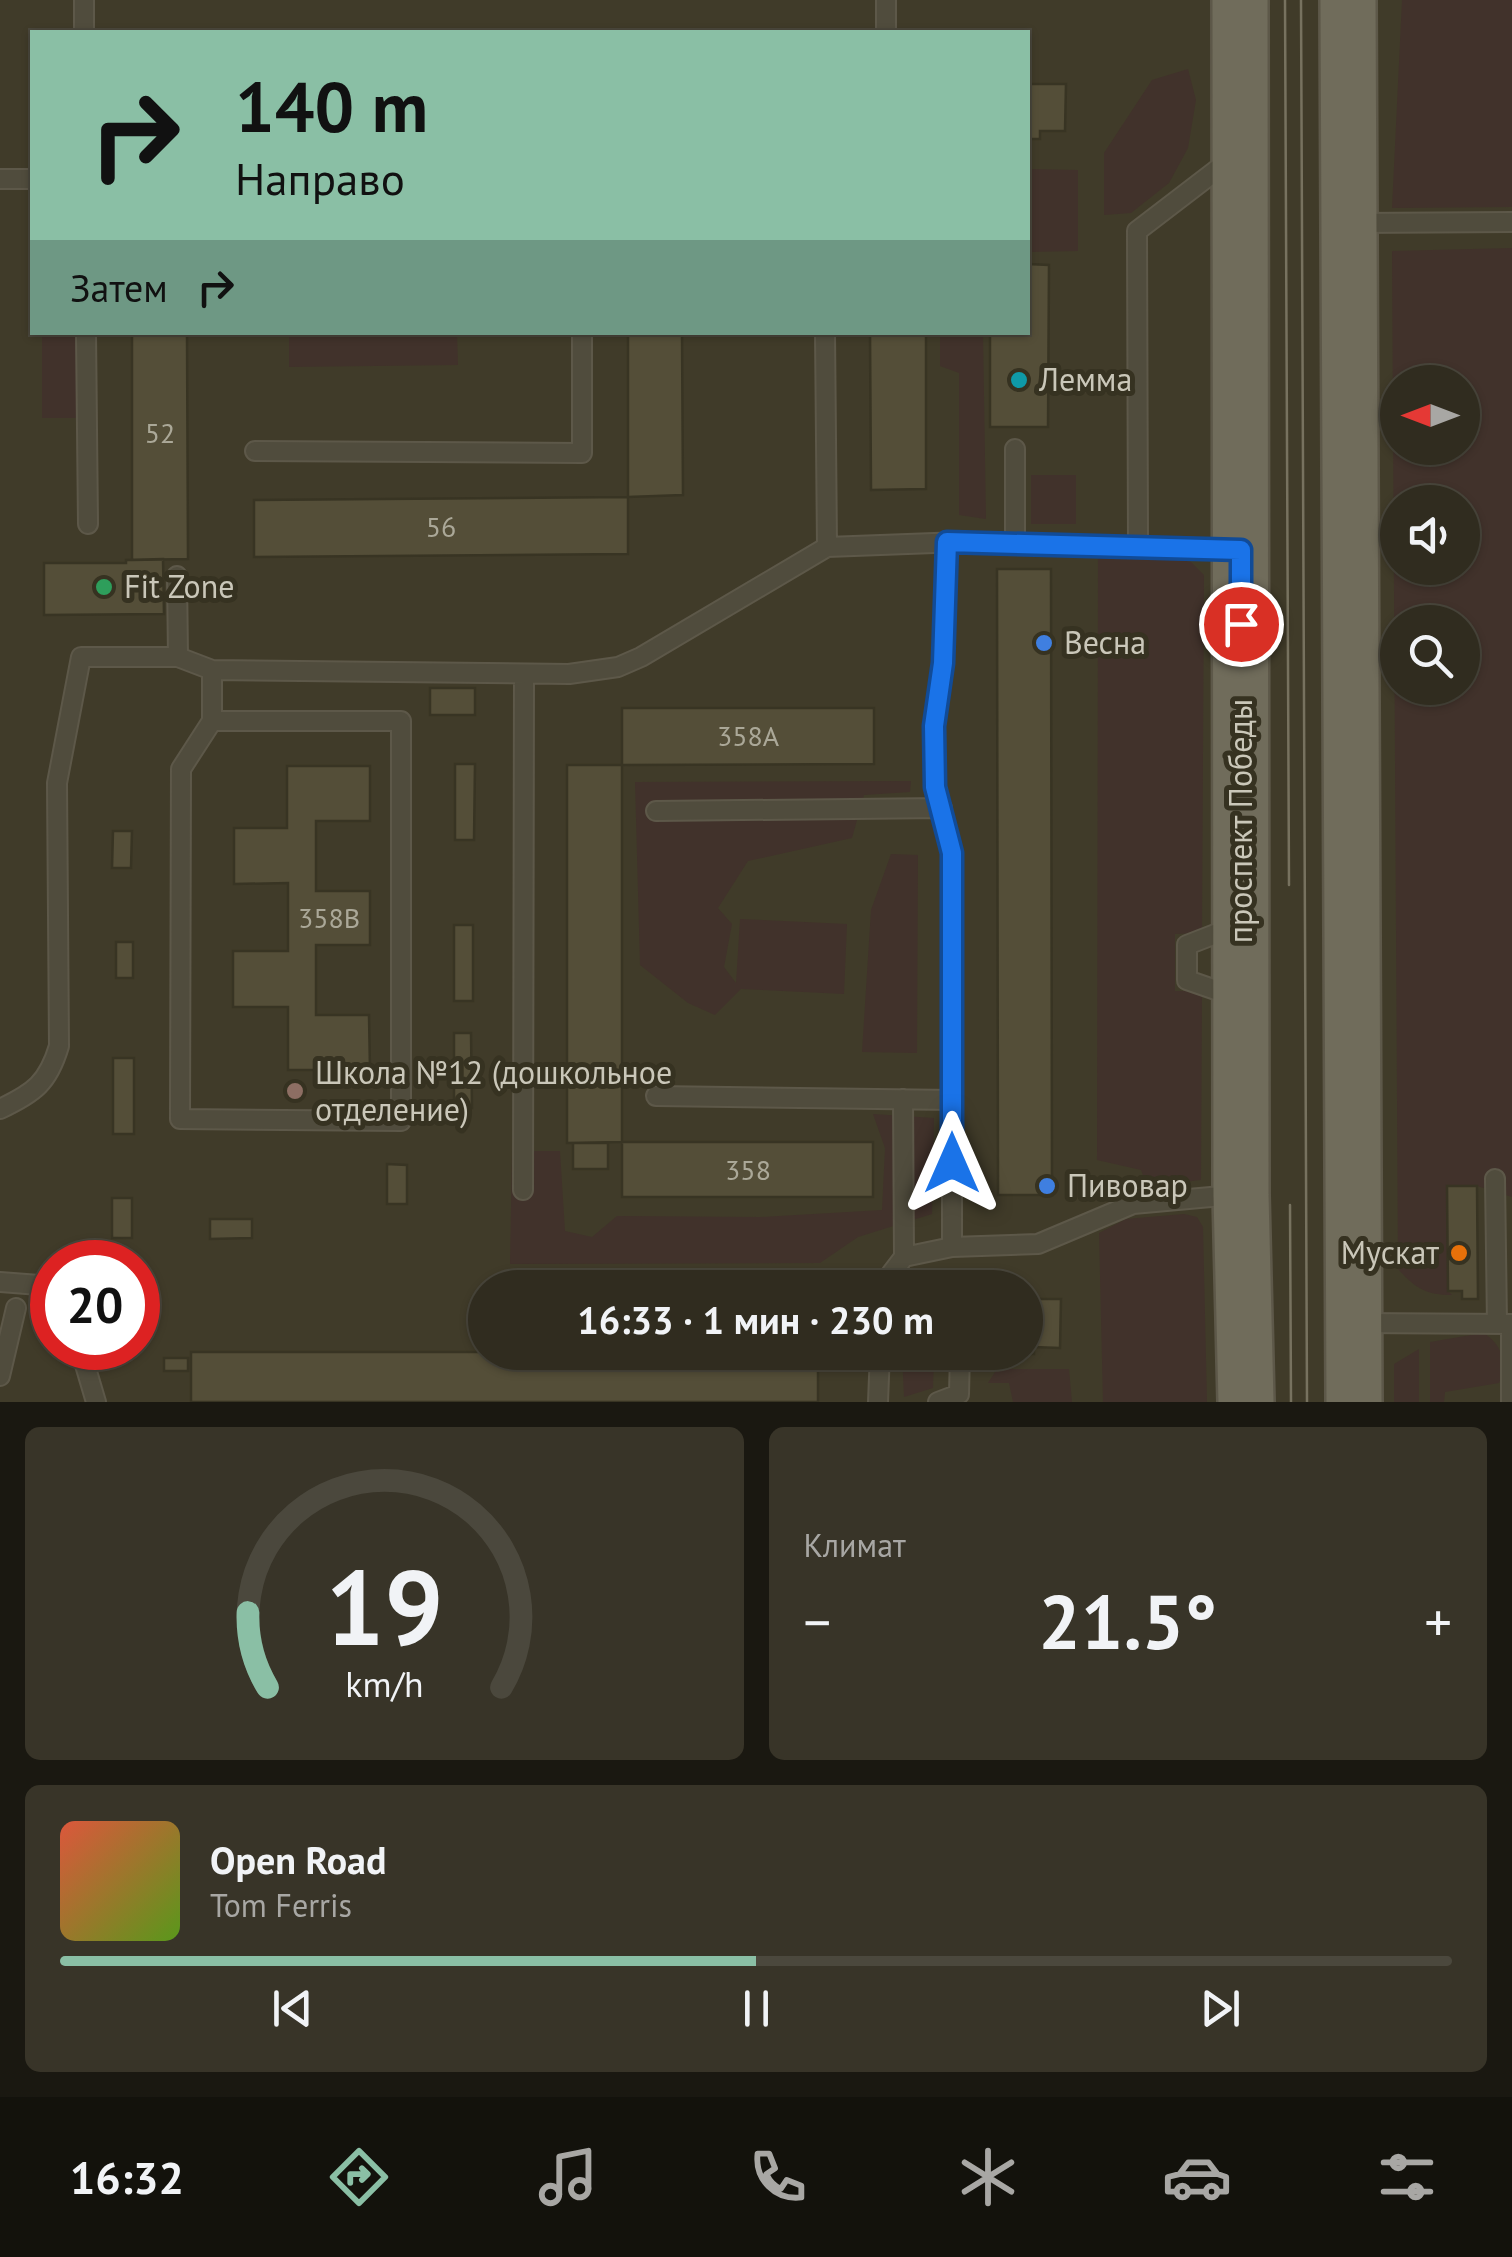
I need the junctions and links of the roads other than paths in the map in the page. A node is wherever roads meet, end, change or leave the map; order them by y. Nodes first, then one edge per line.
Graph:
1 (84, 0) edge
2 (886, 0) edge
3 (1240, 0) edge
4 (1348, 0) edge
5 (84, 30) edge
6 (886, 30) edge
7 (1240, 153) junction
8 (0, 179) edge
9 (30, 179) edge
10 (1512, 222) edge
11 (1349, 223) junction
12 (86, 335) edge
13 (582, 335) edge
14 (825, 335) edge
15 (1015, 449) dead end
16 (256, 452) dead end
17 (88, 524) dead end
18 (947, 542) junction
19 (1015, 543) junction
20 (1138, 546) junction
21 (827, 547) junction
22 (1241, 550) junction
23 (177, 576) dead end
24 (178, 657) junction
25 (212, 670) junction
26 (524, 674) junction
27 (212, 721) junction
28 (942, 808) junction
29 (656, 810) dead end
30 (656, 1096) dead end
31 (903, 1100) junction
32 (952, 1100) junction
33 (0, 1109) edge
34 (1495, 1178) dead end
35 (522, 1190) dead end
36 (1241, 1194) junction
37 (952, 1247) junction
38 (904, 1257) junction
39 (895, 1270) edge
40 (0, 1282) edge
41 (30, 1284) edge
42 (16, 1308) dead end
43 (1354, 1323) junction
44 (1506, 1324) edge
45 (1, 1365) edge
46 (87, 1370) edge
47 (879, 1370) edge
48 (960, 1370) edge
49 (96, 1402) edge
50 (878, 1402) edge
51 (938, 1402) edge
52 (1246, 1402) edge
53 (1354, 1402) edge
54 (1511, 1402) edge

1 - 5 lane
2 - 6 lane
3 - 7 main road, проспект Победы
4 - 11 main road
7 - 20 lane
7 - 22 main road, проспект Победы
8 - 9 lane
10 - 11 lane
11 - 43 main road
12 - 17 lane
13 - 16 lane
14 - 21 lane
15 - 19 lane
18 - 19 lane
18 - 21 lane
18 - 28 lane
19 - 20 lane
20 - 22 lane
21 - 26 lane
22 - 36 main road, проспект Победы
23 - 24 lane
24 - 25 lane
24 - 33 lane
25 - 26 lane
25 - 27 lane
26 - 35 lane
27 - 27 lane
28 - 29 lane
28 - 32 lane
30 - 31 lane
31 - 32 lane
31 - 38 lane
32 - 37 lane
34 - 44 lane
36 - 37 lane
36 - 52 main road, проспект Победы
37 - 38 lane
38 - 39 lane
40 - 41 lane
42 - 45 lane
43 - 44 lane
43 - 53 main road
44 - 54 lane
46 - 49 lane
47 - 50 lane
48 - 51 lane

